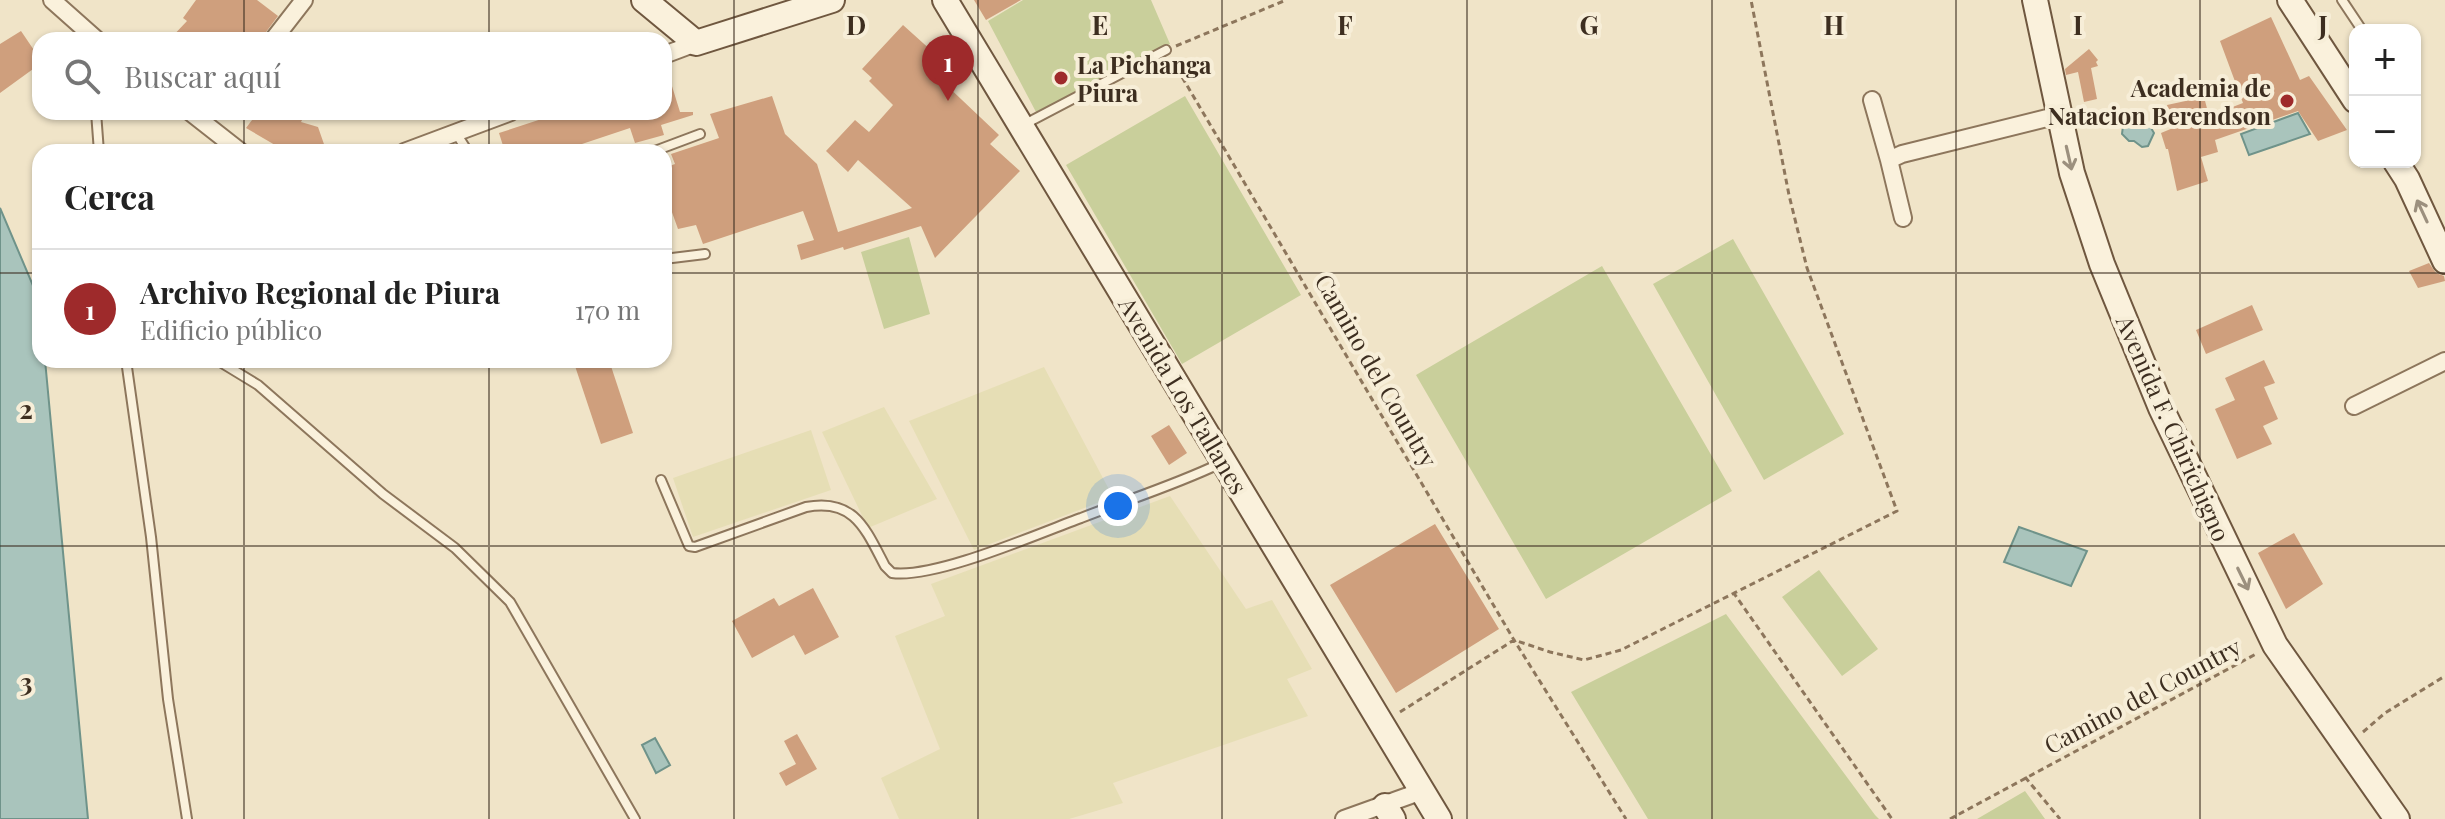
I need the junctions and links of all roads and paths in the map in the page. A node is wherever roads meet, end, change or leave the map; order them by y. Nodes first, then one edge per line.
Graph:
1 (52, 0) edge
2 (304, 0) edge
3 (644, 0) edge
4 (832, 0) edge
5 (945, 0) edge
6 (1286, 0) edge
7 (1751, 0) edge
8 (2035, 0) edge
9 (2290, 0) edge
10 (2342, 0) edge
11 (2358, 24) edge
12 (88, 32) edge
13 (279, 32) edge
14 (696, 43) junction
15 (1166, 50) junction
16 (672, 52) edge
17 (2349, 88) edge
18 (1872, 100) dead end
19 (2059, 115) junction
20 (97, 120) edge
21 (200, 120) edge
22 (490, 120) edge
23 (1021, 126) junction
24 (456, 133) junction
25 (700, 134) dead end
26 (98, 144) edge
27 (231, 144) edge
28 (426, 144) edge
29 (463, 144) edge
30 (672, 144) edge
31 (1889, 160) junction
32 (2400, 168) edge
33 (1903, 218) dead end
34 (705, 254) dead end
35 (672, 258) edge
36 (2445, 261) edge
37 (2445, 361) edge
38 (127, 368) edge
39 (230, 368) edge
40 (2354, 406) dead end
41 (1224, 462) junction
42 (661, 480) dead end
43 (1733, 592) junction
44 (1514, 640) junction
45 (2275, 645) junction
46 (2445, 676) edge
47 (1382, 724) junction
48 (2345, 747) junction
49 (2025, 777) junction
50 (1422, 791) junction
51 (1389, 812) edge
52 (187, 819) edge
53 (635, 819) edge
54 (1344, 819) edge
55 (1439, 819) edge
56 (1626, 819) edge
57 (1892, 819) edge
58 (1950, 819) edge
59 (2060, 819) edge
60 (2397, 819) edge

1 - 12 street
2 - 13 street
3 - 14 main road
4 - 14 main road
5 - 23 main road, Avenida Los Tallanes
6 - 15 path
7 - 43 path
8 - 19 main road, Avenida F. Chirichigno
9 - 17 main road
10 - 11 lane
14 - 16 street
15 - 23 lane
15 - 44 path, Camino del Country
18 - 31 street
19 - 31 street
19 -> 45 main road, Avenida F. Chirichigno
20 - 26 lane
21 - 27 street
22 - 24 street
23 - 41 main road, Avenida Los Tallanes
24 - 28 street
24 - 29 lane
25 - 30 lane
31 - 33 street
36 -> 32 main road
34 - 35 lane
37 - 40 street
38 - 52 lane
39 - 53 lane
41 - 42 lane
41 - 47 main road, Avenida Los Tallanes
43 - 44 path
43 - 57 path
44 - 47 path
44 - 56 path, Camino del Country
45 - 48 main road, Avenida F. Chirichigno
45 - 49 path, Camino del Country
46 - 48 path
47 - 50 main road, Avenida Los Tallanes
48 - 60 main road, Avenida F. Chirichigno
49 - 58 path, Camino del Country
49 - 59 path, Camino del Country
50 - 51 street
50 - 55 main road, Avenida Los Tallanes
51 - 54 street

